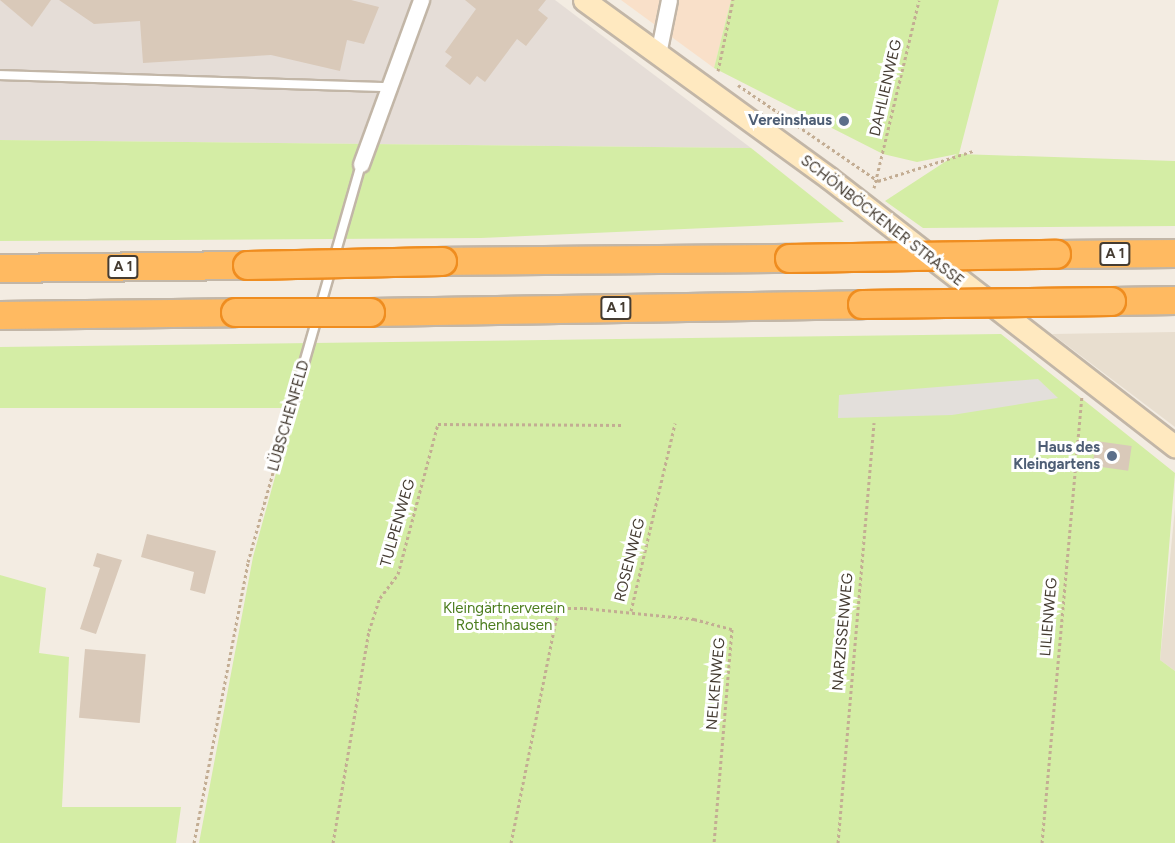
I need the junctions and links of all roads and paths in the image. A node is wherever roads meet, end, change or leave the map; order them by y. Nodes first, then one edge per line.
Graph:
1 (421, 0) edge
2 (584, 0) edge
3 (669, 0) edge
4 (734, 0) edge
5 (919, 0) edge
6 (658, 54) junction
7 (0, 75) edge
8 (726, 77) dead end
9 (735, 83) dead end
10 (386, 87) junction
11 (973, 151) dead end
12 (361, 164) joint
13 (878, 181) junction
14 (1175, 253) edge
15 (0, 268) edge
16 (1175, 300) edge
17 (0, 315) edge
18 (1083, 395) dead end
19 (292, 405) joint
20 (675, 423) dead end
21 (874, 423) dead end
22 (624, 425) dead end
23 (1175, 446) edge
24 (631, 611) junction
25 (194, 843) edge
26 (333, 843) edge
27 (512, 843) edge
28 (714, 843) edge
29 (838, 843) edge
30 (1042, 843) edge

1 - 10 street, LÜBSCHENFELD
2 - 6 main road, SCHÖNBÖCKENER STRASSE
3 - 6 street
4 - 8 path
5 - 13 path, DAHLIENWEG
6 - 23 main road, SCHÖNBÖCKENER STRASSE
7 - 10 lane
9 - 13 path
10 - 12 street, LÜBSCHENFELD
11 - 13 path
12 - 19 lane, LÜBSCHENFELD
14 - 15 highway, A 1, bridge
16 - 17 highway, A 1, bridge
18 - 30 path, LILIENWEG
19 - 25 path, LÜBSCHENFELD
20 - 24 path, ROSENWEG
21 - 29 path, NARZISSENWEG
22 - 26 path, TULPENWEG
24 - 27 path, ROSENWEG
24 - 28 path, NELKENWEG

